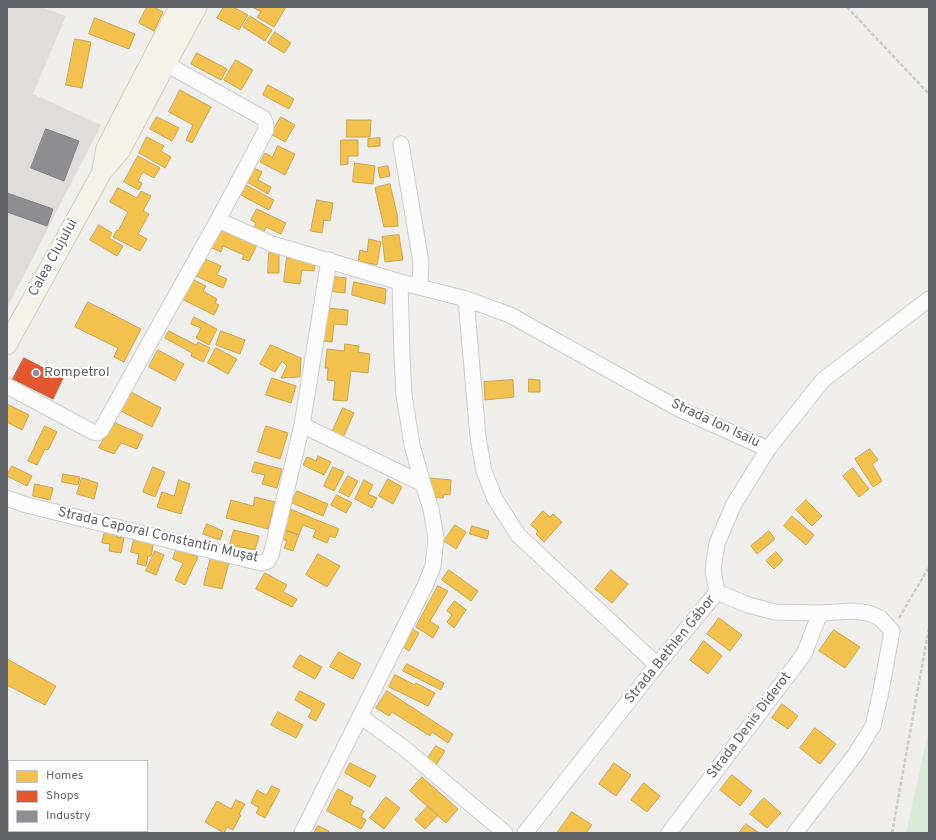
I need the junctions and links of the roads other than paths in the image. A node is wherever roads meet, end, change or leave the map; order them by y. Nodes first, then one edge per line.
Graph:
1 (179, 7) edge
2 (197, 7) edge
3 (166, 64) junction
4 (400, 144) dead end
5 (102, 172) junction
6 (218, 220) junction
7 (329, 260) junction
8 (400, 282) junction
9 (420, 287) junction
10 (466, 299) junction
11 (929, 299) edge
12 (7, 345) edge
13 (7, 386) edge
14 (302, 425) junction
15 (768, 449) junction
16 (423, 484) junction
17 (7, 498) edge
18 (717, 592) junction
19 (820, 613) junction
20 (657, 665) junction
21 (360, 716) junction
22 (302, 833) edge
23 (505, 833) edge
24 (526, 833) edge
25 (669, 833) edge
26 (795, 833) edge

1 - 5 main road, Calea Clujului
2 - 3 main road, Calea Clujului
3 - 5 main road, Calea Clujului
3 - 6 street
4 - 9 street
5 - 12 main road, Calea Clujului
6 - 7 street
6 - 13 street
7 - 8 street
7 - 14 street, Strada Caporal Constantin Mușat
8 - 9 street, Strada Ion Isaiu
8 - 16 street
9 - 10 street, Strada Ion Isaiu
10 - 15 street, Strada Ion Isaiu
10 - 20 street
11 - 15 street, Strada Ion Isaiu
14 - 16 street
14 - 17 street, Strada Caporal Constantin Mușat
15 - 18 street
16 - 21 street
18 - 19 street, Strada Bethlen Gábor
18 - 20 street, Strada Bethlen Gábor
19 - 25 street, Strada Denis Diderot
19 - 26 street, Strada Bethlen Gábor
20 - 24 street, Strada Bethlen Gábor
21 - 22 street
21 - 23 street

